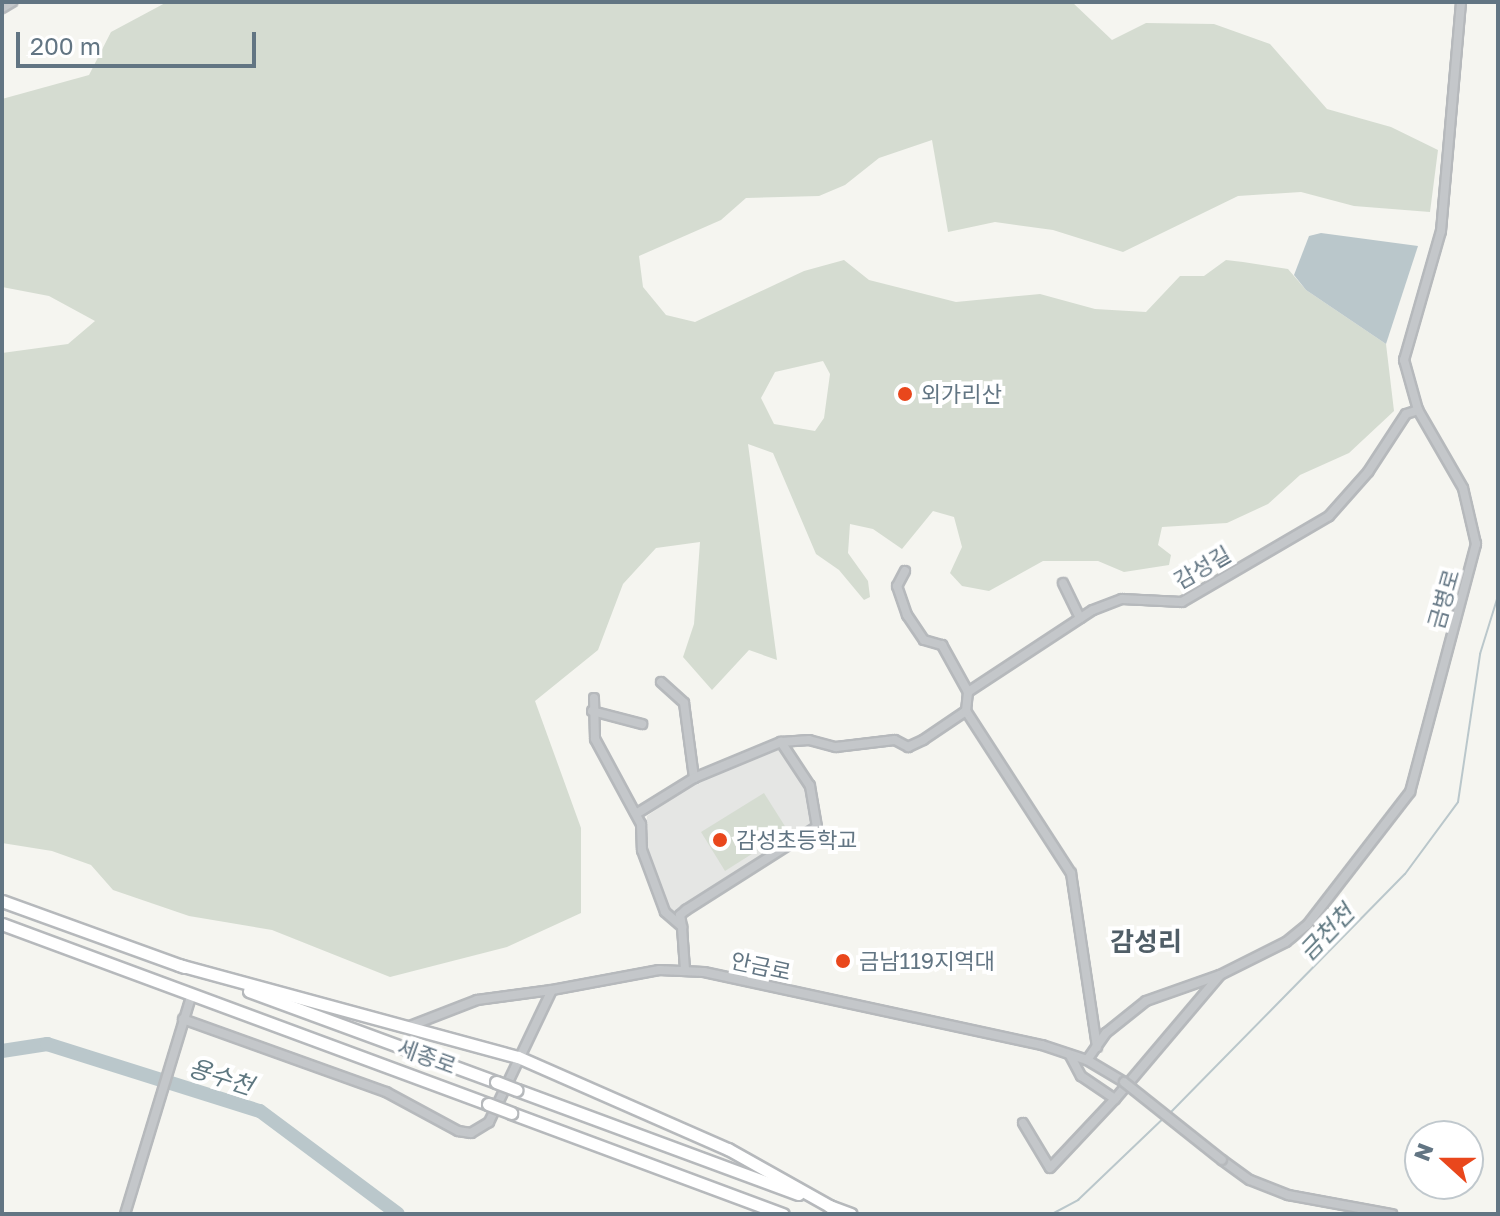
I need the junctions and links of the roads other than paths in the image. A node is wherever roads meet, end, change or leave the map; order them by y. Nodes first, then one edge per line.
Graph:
1 (12, 2) edge
2 (1461, 2) edge
3 (2, 8) edge
4 (1418, 410) junction
5 (905, 571) dead end
6 (1063, 583) dead end
7 (1080, 618) junction
8 (661, 682) dead end
9 (968, 692) junction
10 (594, 698) dead end
11 (592, 711) junction
12 (966, 711) junction
13 (642, 724) dead end
14 (781, 742) junction
15 (694, 778) junction
16 (636, 814) junction
17 (2, 901) edge
18 (2, 924) edge
19 (682, 927) junction
20 (179, 965) junction
21 (685, 970) junction
22 (1220, 975) junction
23 (552, 990) junction
24 (192, 994) junction
25 (183, 1019) junction
26 (410, 1026) junction
27 (1097, 1047) junction
28 (1070, 1055) junction
29 (518, 1057) junction
30 (1087, 1060) junction
31 (1115, 1099) junction
32 (1023, 1123) dead end
33 (833, 1208) junction
34 (125, 1214) edge
35 (783, 1214) edge
36 (851, 1214) edge
37 (1392, 1214) edge

1 - 3 street
2 - 4 street, 금병로
4 - 7 street, 감성길
4 - 22 street, 금병로
5 - 9 street
6 - 7 street
7 - 9 street, 감성길
8 - 15 street
9 - 12 street
10 - 11 street
11 - 13 street
11 - 16 street
12 - 14 street
12 - 27 street
14 - 15 street
14 - 19 street
15 - 16 street
16 - 19 street
17 - 20 highway, 세종로
18 - 24 highway, 세종로
19 - 21 street
20 - 26 highway
20 - 33 highway, 세종로, bridge
21 - 23 street, 안금로
21 - 28 street, 안금로
22 - 27 street, 금병로
22 - 31 street
23 - 26 street, 안금로
23 - 29 street
24 - 25 street
24 - 35 highway, 세종로, bridge
25 - 29 street
25 - 34 street
26 - 29 highway
27 - 30 street, 금병로
28 - 30 street, 안금로
28 - 31 street
29 - 33 highway
30 - 37 street, 안금로, bridge
31 - 32 street
33 - 36 highway, 세종로

